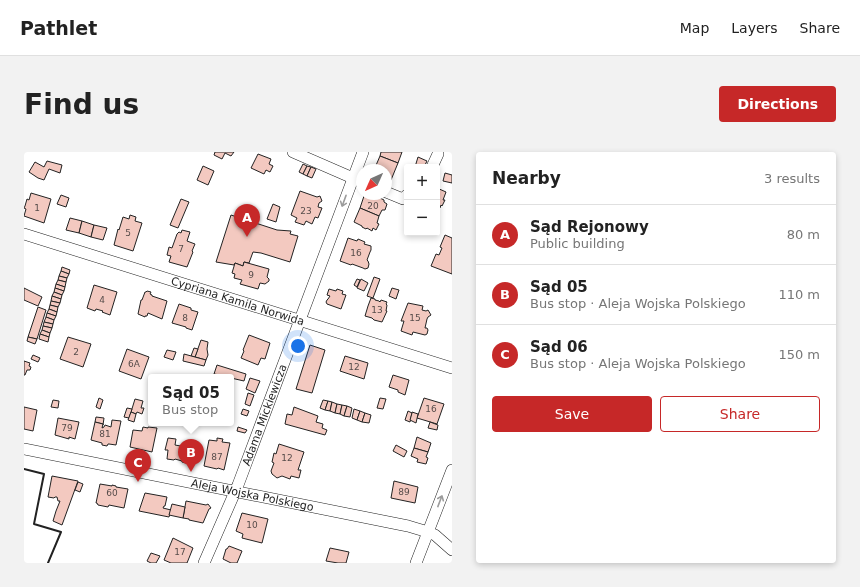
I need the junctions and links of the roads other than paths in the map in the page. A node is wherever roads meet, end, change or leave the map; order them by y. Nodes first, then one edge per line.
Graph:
1 (293, 152) edge
2 (363, 152) edge
3 (438, 154) dead end
4 (360, 164) edge
5 (433, 164) edge
6 (356, 180) edge
7 (356, 182) edge
8 (392, 194) edge
9 (404, 198) edge
10 (24, 234) edge
11 (300, 321) junction
12 (452, 368) edge
13 (24, 449) edge
14 (452, 470) edge
15 (236, 492) junction
16 (428, 532) junction
17 (452, 550) edge
18 (204, 563) edge
19 (416, 563) edge

1 - 6 street
2 - 4 street, Adama Mickiewicza
3 - 5 street
7 -> 11 street, Adama Mickiewicza
8 - 9 street
10 - 11 street, Cypriana Kamila Norwida
11 - 12 street, Cypriana Kamila Norwida
11 - 15 street, Adama Mickiewicza
13 - 15 street, Aleja Wojska Polskiego
16 -> 14 street
15 - 16 street, Aleja Wojska Polskiego
15 - 18 street, Adama Mickiewicza
16 - 17 street, Aleja Wojska Polskiego
16 - 19 street

